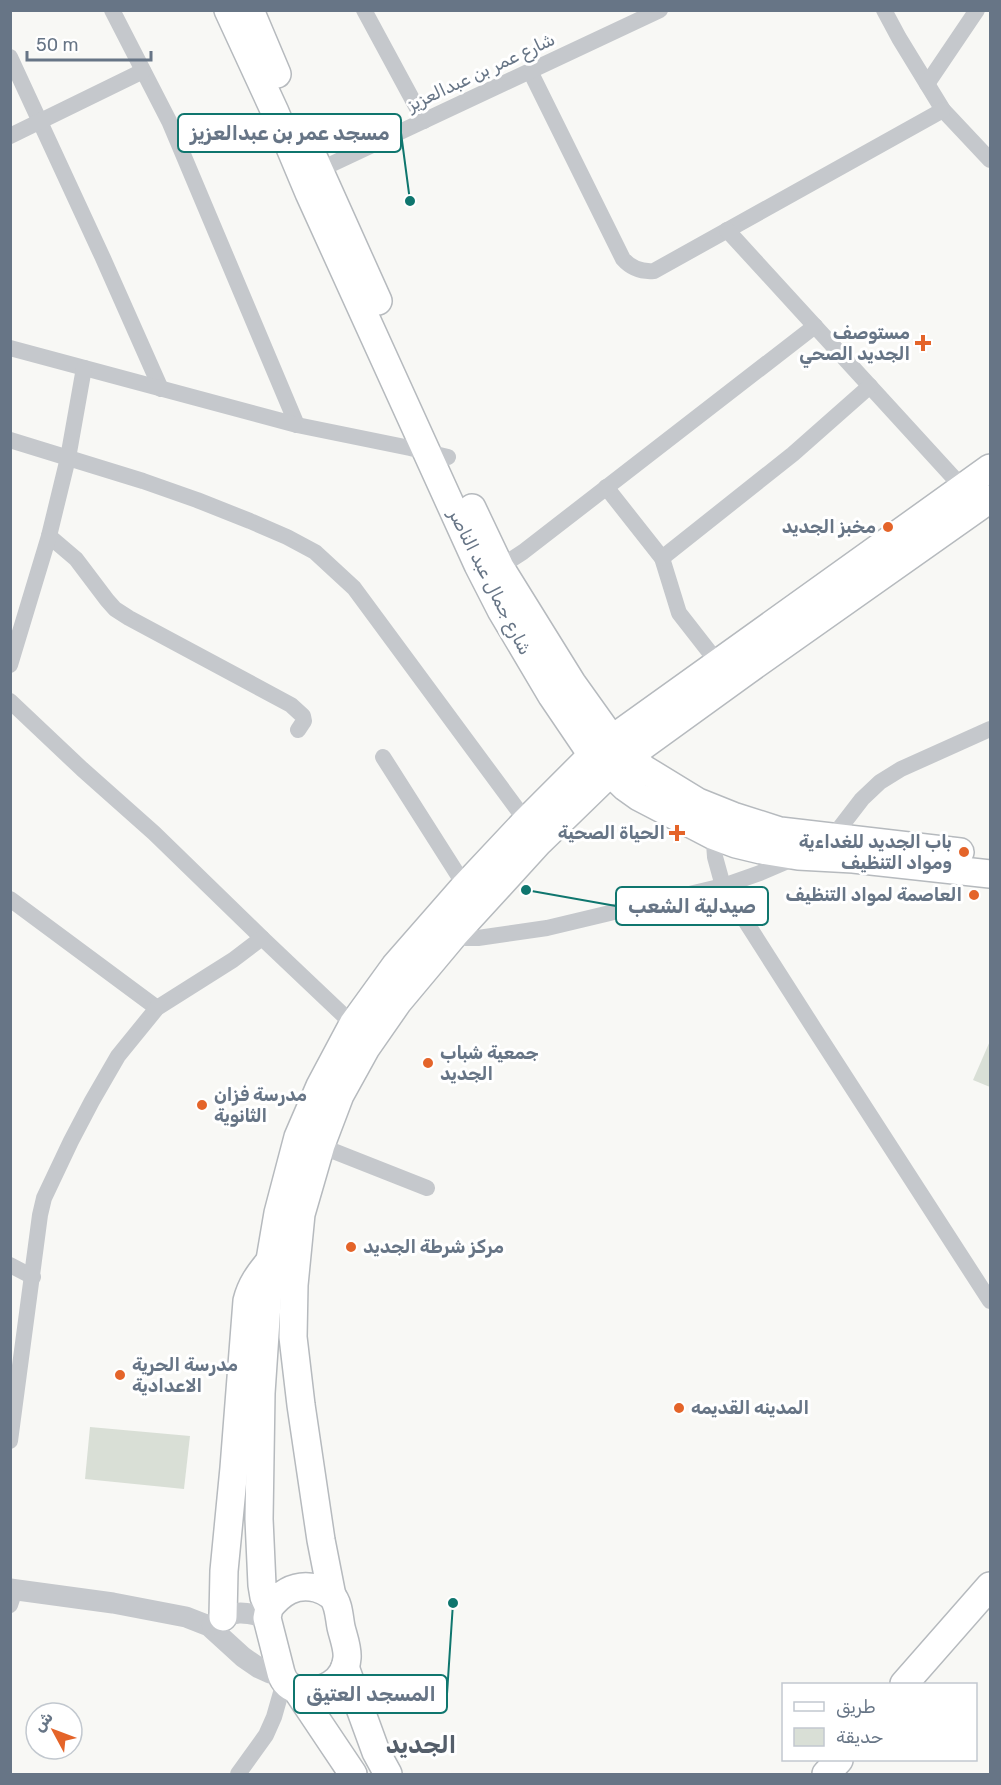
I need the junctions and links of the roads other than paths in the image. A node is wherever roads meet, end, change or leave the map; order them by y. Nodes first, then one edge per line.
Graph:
1 (112, 10) edge
2 (228, 10) edge
3 (250, 10) edge
4 (364, 10) edge
5 (660, 10) edge
6 (884, 10) edge
7 (977, 10) edge
8 (10, 57) edge
9 (143, 71) junction
10 (530, 71) junction
11 (927, 84) junction
12 (943, 110) junction
13 (40, 120) junction
14 (424, 121) junction
15 (10, 135) edge
16 (990, 160) edge
17 (319, 170) junction
18 (727, 230) junction
19 (815, 326) junction
20 (10, 348) edge
21 (84, 368) junction
22 (870, 386) junction
23 (161, 388) junction
24 (297, 425) junction
25 (10, 440) edge
26 (437, 455) junction
27 (68, 458) junction
28 (990, 468) edge
29 (606, 487) junction
30 (981, 502) edge
31 (49, 536) junction
32 (663, 558) junction
33 (500, 567) junction
34 (717, 663) junction
35 (10, 665) edge
36 (10, 701) edge
37 (990, 729) edge
38 (298, 730) dead end
39 (611, 756) junction
40 (383, 757) dead end
41 (526, 821) junction
42 (713, 822) junction
43 (832, 838) junction
44 (798, 856) junction
45 (990, 856) edge
46 (990, 874) edge
47 (465, 886) junction
48 (723, 886) junction
49 (10, 899) edge
50 (444, 927) junction
51 (262, 938) junction
52 (157, 1008) junction
53 (362, 1032) junction
54 (309, 1141) junction
55 (427, 1188) dead end
56 (270, 1260) junction
57 (10, 1265) edge
58 (33, 1277) junction
59 (990, 1300) edge
60 (16, 1356) edge
61 (10, 1441) edge
62 (990, 1586) edge
63 (12, 1594) edge
64 (332, 1596) junction
65 (268, 1613) junction
66 (216, 1621) junction
67 (345, 1667) junction
68 (287, 1681) junction
69 (905, 1683) edge
70 (838, 1761) edge
71 (238, 1774) edge
72 (353, 1774) edge
73 (388, 1774) edge
74 (825, 1774) edge

1 - 9 street
2 - 26 main road, شارع جمال عبد الناصر
3 - 17 main road, شارع جمال عبد الناصر
4 - 14 street
5 - 10 street, شارع عمر بن عبدالعزيز
6 - 11 street
7 - 11 street
8 - 13 street
9 - 13 street
9 - 24 street
10 - 14 street, شارع عمر بن عبدالعزيز
10 - 18 street
11 - 12 street
12 - 16 street
12 - 18 street
13 - 15 street
13 - 23 street
14 - 17 street, شارع عمر بن عبدالعزيز
17 - 26 main road, شارع جمال عبد الناصر
18 - 19 street
19 - 22 street
19 - 29 street
20 - 21 street
21 - 23 street
21 - 27 street
22 - 30 street
22 - 32 street
23 - 24 street
24 - 26 street
25 - 27 street
26 - 33 main road, شارع جمال عبد الناصر
26 - 39 main road, شارع جمال عبد الناصر
27 - 31 street
27 - 41 street
28 - 30 main road
29 - 32 street
29 - 33 street
30 - 34 main road
30 - 39 main road
31 - 35 street
31 - 38 street
32 - 34 street
33 - 39 main road, شارع جمال عبد الناصر
34 - 39 main road
36 - 51 street
37 - 43 street
39 - 41 main road
39 - 42 main road, شارع جمال عبد الناصر
39 - 50 main road
40 - 47 street
41 - 47 main road
42 - 43 main road, شارع جمال عبد الناصر
42 - 44 main road, شارع جمال عبد الناصر
42 - 48 street
43 - 45 main road, شارع جمال عبد الناصر
44 - 46 main road, شارع جمال عبد الناصر
44 - 48 street
47 - 50 main road
48 - 50 street
48 - 59 street
49 - 52 street
50 - 53 main road
51 - 52 street
51 - 53 street
52 - 58 street
53 - 54 main road
54 - 55 street
54 - 56 main road
54 - 64 main road
56 - 65 main road
56 - 66 main road
57 - 58 street
58 - 60 street
60 - 61 street
62 - 69 main road
63 - 66 street
64 - 65 main road
64 - 67 main road
65 - 66 street
65 - 68 main road
66 - 68 street
67 - 68 main road
67 - 73 main road
68 - 71 street
68 - 72 main road
70 - 74 main road

